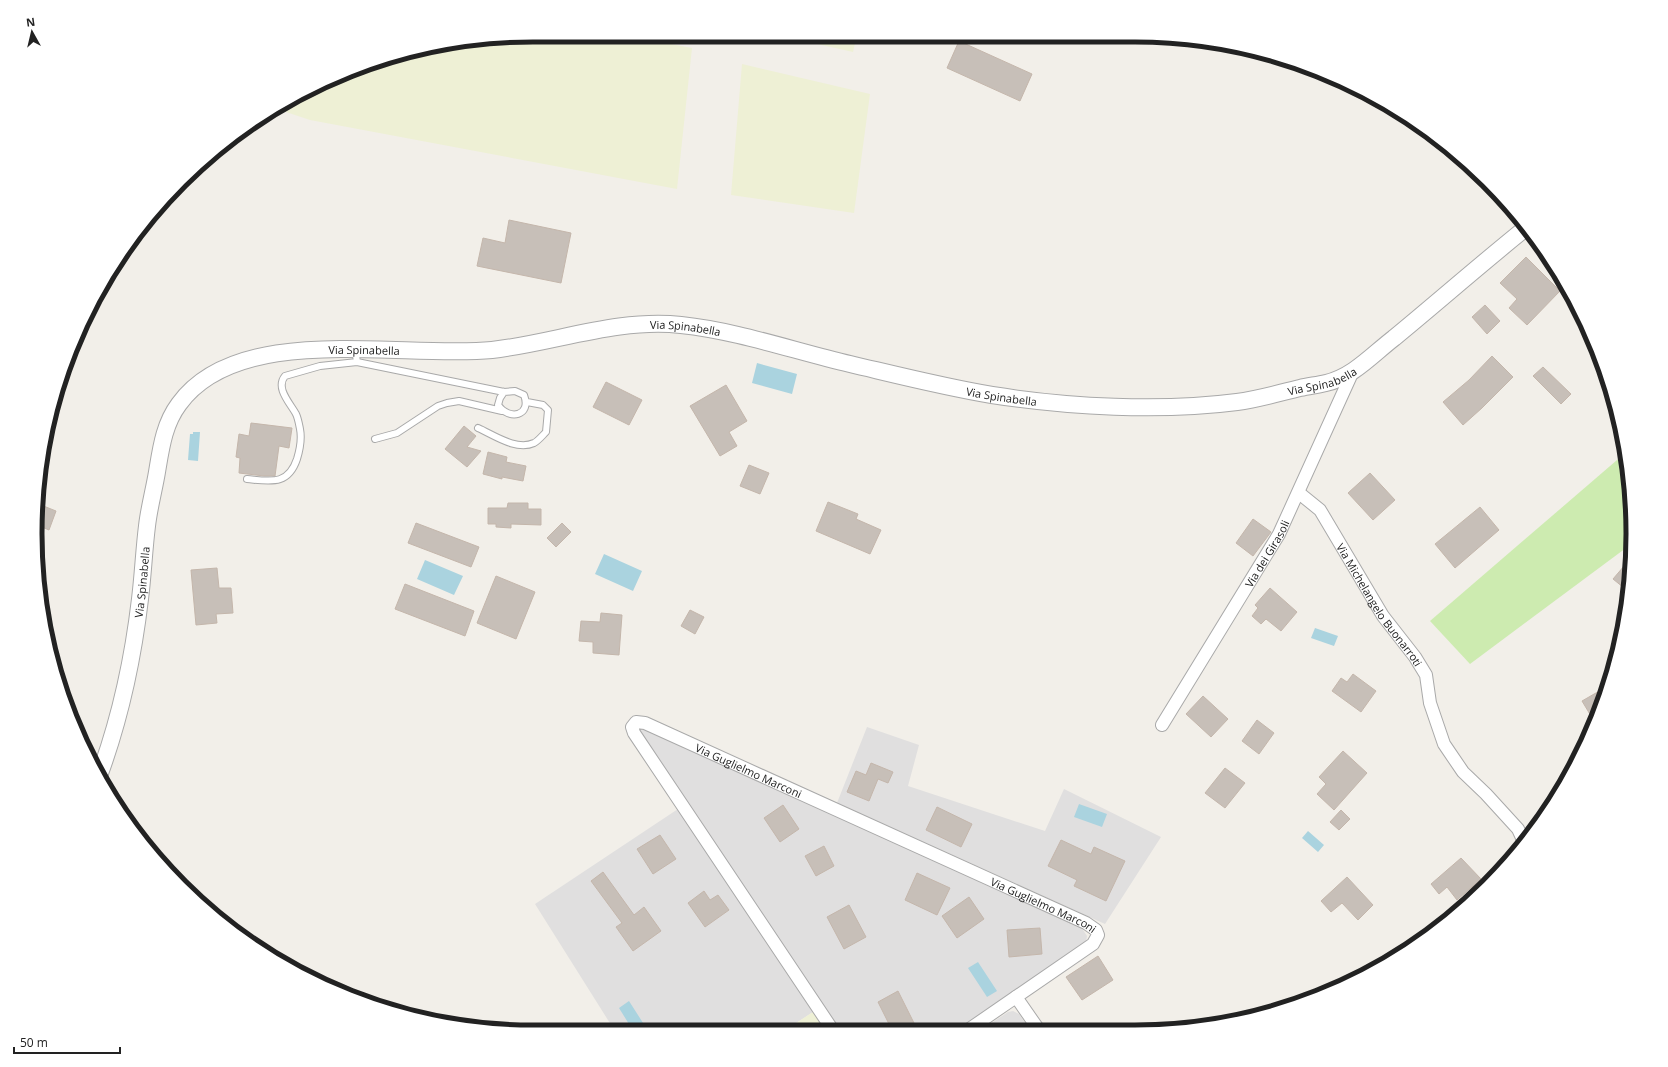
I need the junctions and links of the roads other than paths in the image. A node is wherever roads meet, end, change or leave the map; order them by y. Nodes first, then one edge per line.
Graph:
1 (1522, 231) edge
2 (356, 356) junction
3 (1353, 371) junction
4 (504, 392) junction
5 (526, 402) junction
6 (502, 411) junction
7 (478, 428) dead end
8 (375, 439) dead end
9 (247, 479) dead end
10 (1299, 493) junction
11 (1162, 725) dead end
12 (102, 767) edge
13 (1521, 836) edge
14 (1016, 997) junction
15 (829, 1025) edge
16 (975, 1025) edge
17 (1036, 1025) edge

1 - 3 street, Via Spinabella
2 - 3 street, Via Spinabella
2 - 4 lane
2 - 9 lane
2 - 12 street, Via Spinabella
3 - 10 street, Via dei Girasoli
4 - 5 lane
4 - 6 lane
5 - 6 lane
5 - 7 lane
6 - 8 lane
10 - 11 street, Via dei Girasoli
10 - 13 street, Via Michelangelo Buonarroti
14 - 15 street, Via Guglielmo Marconi
14 - 16 street, Via Guglielmo Marconi
14 - 17 street

